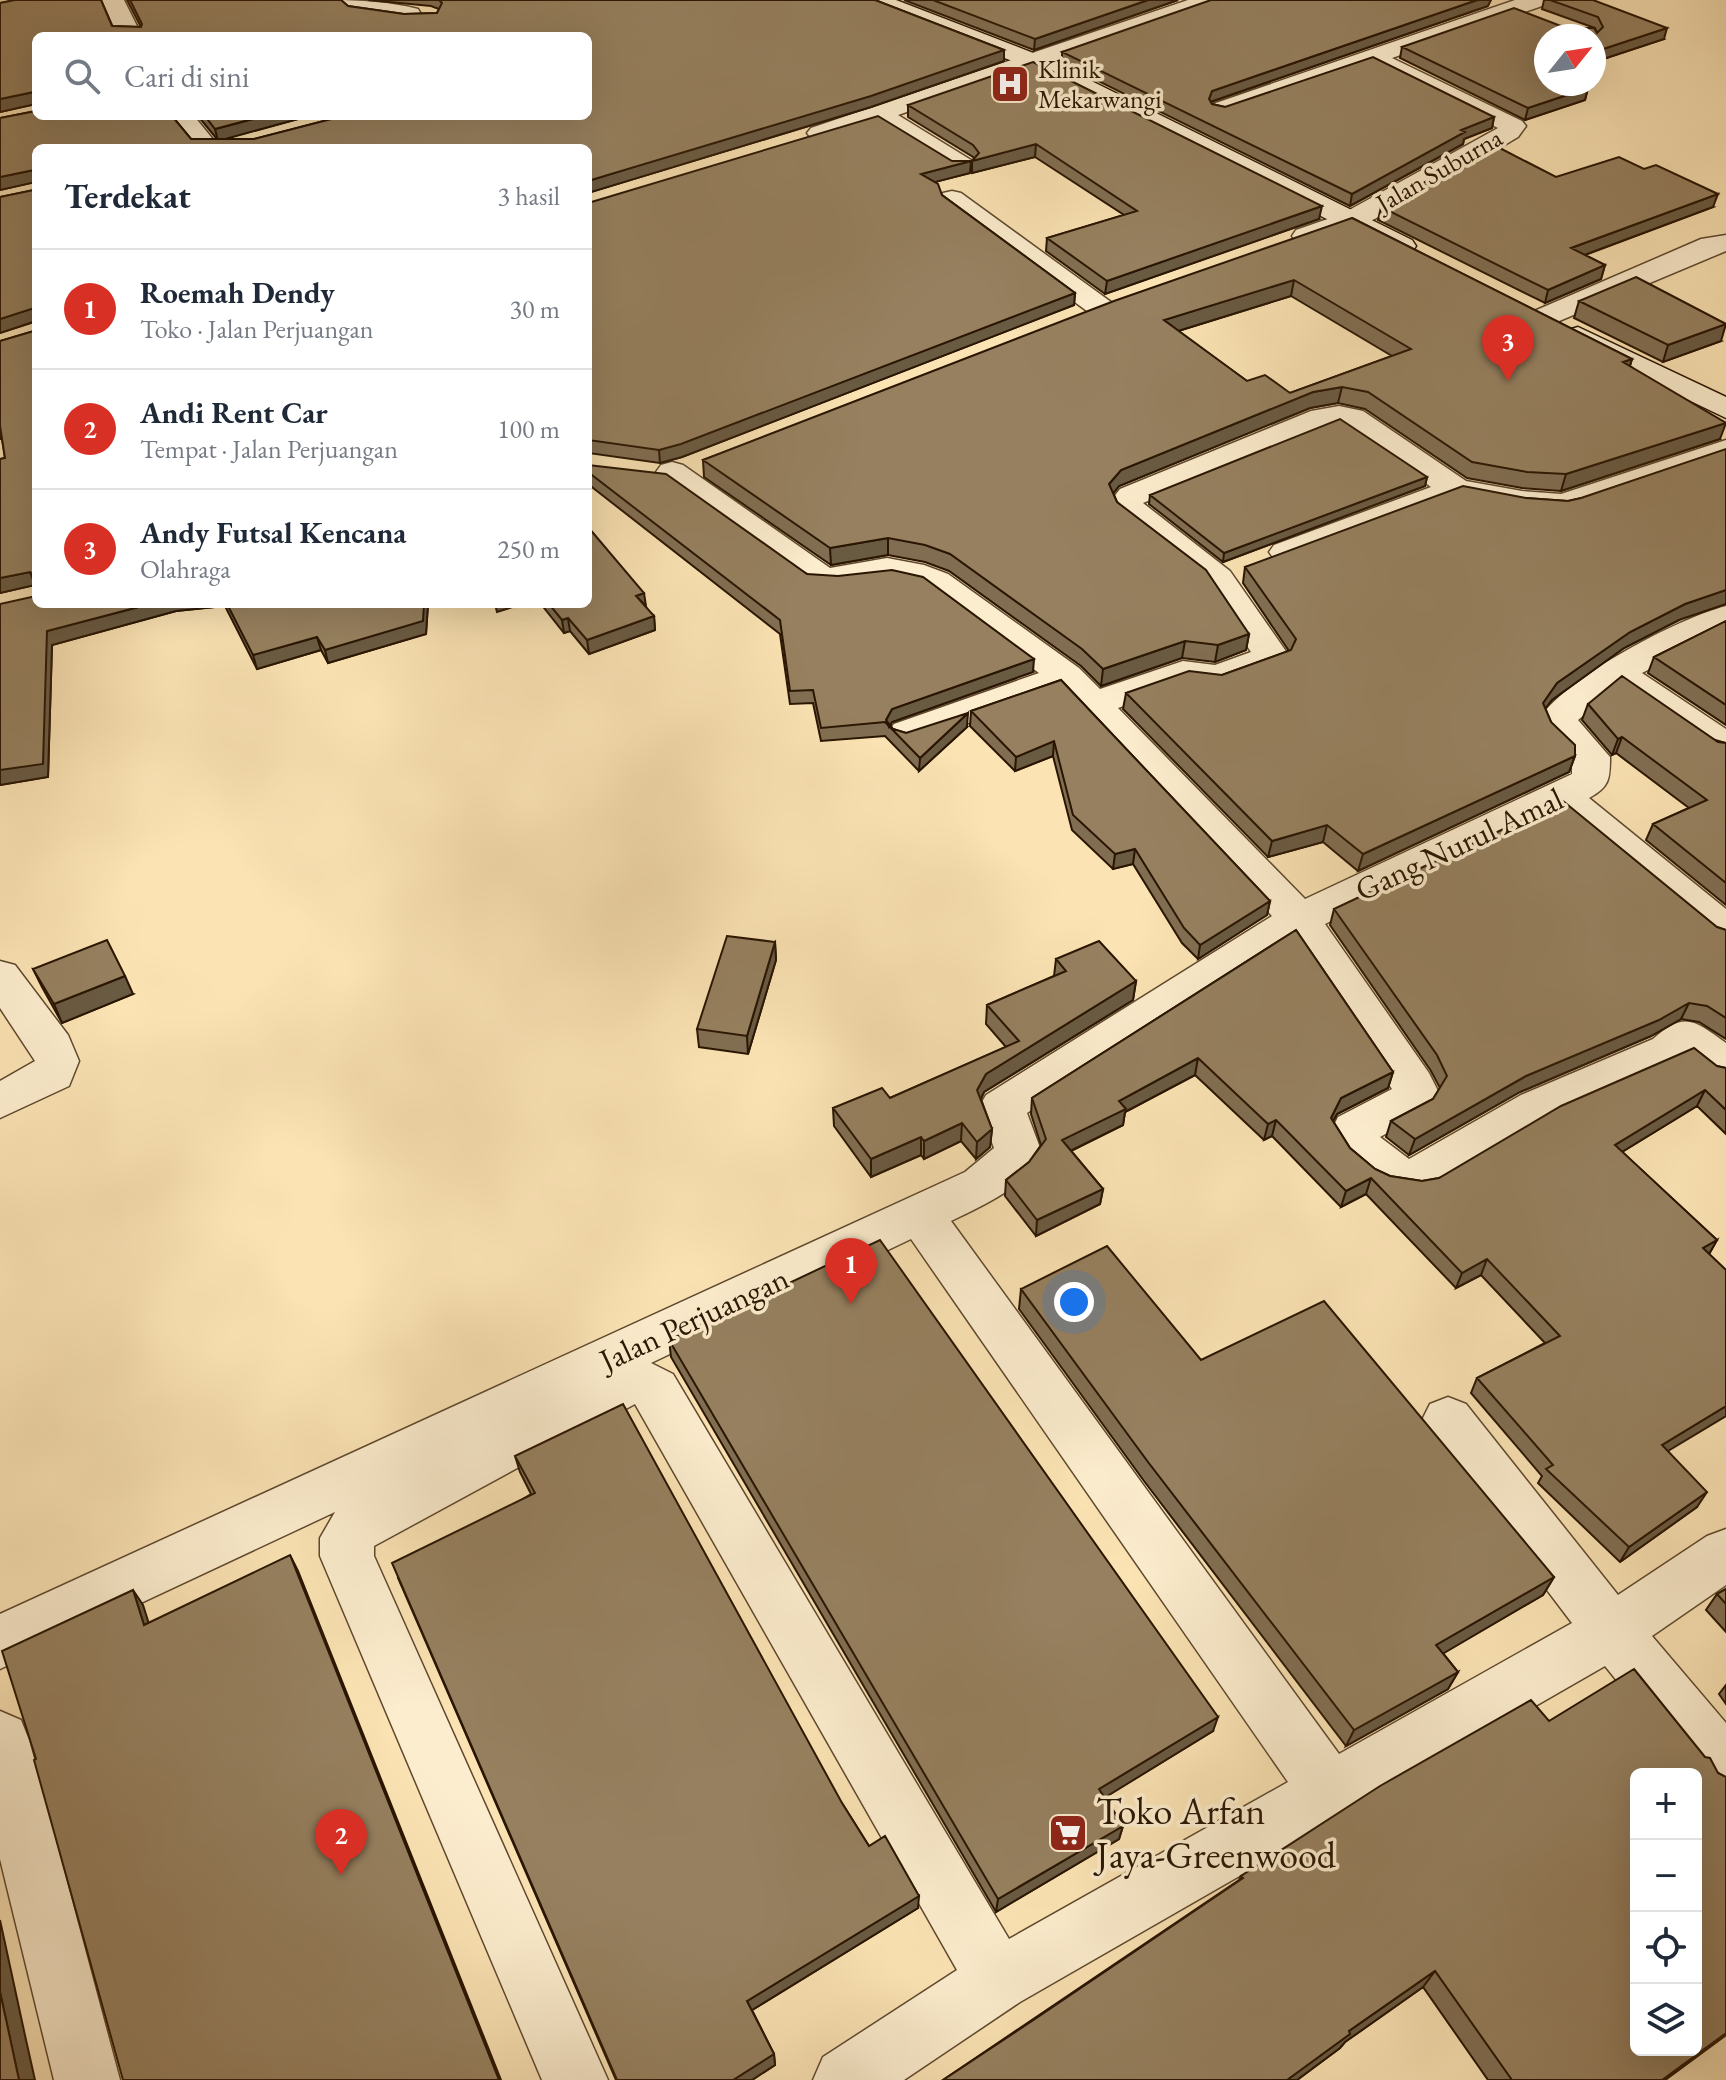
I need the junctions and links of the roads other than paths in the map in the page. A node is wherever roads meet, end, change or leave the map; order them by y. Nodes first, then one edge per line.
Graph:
1 (113, 0) edge
2 (343, 0) edge
3 (876, 0) edge
4 (1210, 0) edge
5 (1537, 0) edge
6 (1498, 4) edge
7 (430, 16) edge
8 (1547, 22) edge
9 (1121, 29) junction
10 (128, 32) edge
11 (1156, 41) edge
12 (1370, 56) junction
13 (1033, 61) junction
14 (1222, 109) edge
15 (881, 115) junction
16 (184, 120) edge
17 (793, 141) edge
18 (204, 144) edge
19 (962, 165) edge
20 (952, 199) edge
21 (1352, 220) junction
22 (1726, 243) edge
23 (1278, 246) edge
24 (1420, 255) edge
25 (1131, 297) edge
26 (1515, 304) edge
27 (1101, 308) junction
28 (1542, 318) junction
29 (1072, 319) edge
30 (1726, 409) edge
31 (1726, 450) edge
32 (708, 461) edge
33 (1456, 489) junction
34 (1243, 569) junction
35 (1716, 633) edge
36 (1617, 673) junction
37 (1066, 676) junction
38 (1092, 705) junction
39 (907, 732) edge
40 (1726, 747) edge
41 (1562, 797) junction
42 (1299, 919) junction
43 (1726, 931) edge
44 (0, 976) edge
45 (1726, 1067) edge
46 (0, 1101) edge
47 (927, 1224) dead end
48 (1448, 1420) dead end
49 (1726, 1554) edge
50 (1612, 1631) junction
51 (0, 1642) edge
52 (0, 1740) edge
53 (1726, 1769) edge
54 (1331, 1792) junction
55 (998, 1980) junction
56 (87, 2080) edge
57 (575, 2080) edge
58 (846, 2080) edge

1 - 10 street
2 - 7 street
3 - 13 street
4 - 9 street
5 - 6 street
6 - 8 street
6 - 12 street
9 - 11 street
9 - 13 street
12 - 14 street
12 - 21 street, Jalan Suburna
13 - 15 street
13 - 21 street
15 - 17 street
15 - 19 street
16 - 18 street
20 - 27 street
21 - 23 street
21 - 24 street
22 - 28 street
25 - 27 street
26 - 28 street
27 - 29 street
28 - 30 street
31 - 33 street
32 - 37 street
33 - 34 street
33 - 34 street
34 - 38 street
35 - 36 street, Gang Nurul Amal
36 - 40 street
36 - 41 street, Gang Nurul Amal
37 - 38 street
37 - 39 street
38 - 42 street
41 - 42 street, Gang Nurul Amal
41 - 43 street
42 - 45 street
42 - 51 street, Jalan Perjuangan
44 - 46 street
47 - 54 street
48 - 50 street
49 - 50 street
50 - 53 street
50 - 54 street
52 - 56 street
54 - 55 street
55 - 57 street
55 - 58 street

